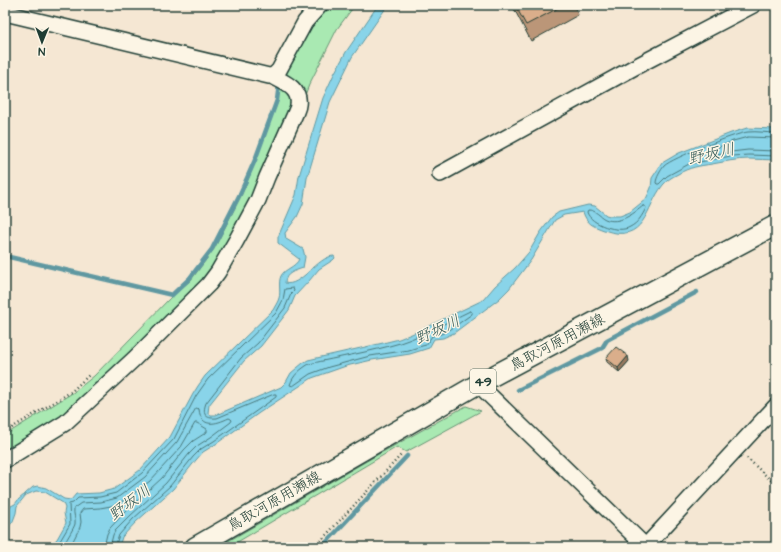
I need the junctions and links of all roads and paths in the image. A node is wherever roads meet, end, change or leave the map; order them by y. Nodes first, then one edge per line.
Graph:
1 (320, 5) edge
2 (753, 5) edge
3 (5, 13) edge
4 (272, 76) junction
5 (440, 174) dead end
6 (776, 225) edge
7 (88, 375) dead end
8 (478, 384) junction
9 (776, 406) edge
10 (5, 432) edge
11 (736, 448) junction
12 (402, 454) dead end
13 (5, 460) edge
14 (776, 485) edge
15 (194, 547) edge
16 (315, 547) edge
17 (646, 547) edge

1 - 4 street
2 - 5 street
3 - 4 street
4 - 13 street
6 - 8 main road, 鳥取河原用瀬線 / 49
7 - 10 path
8 - 15 main road, 鳥取河原用瀬線 / 49
8 - 17 street
9 - 11 street
11 - 14 path
11 - 17 street
12 - 16 path

